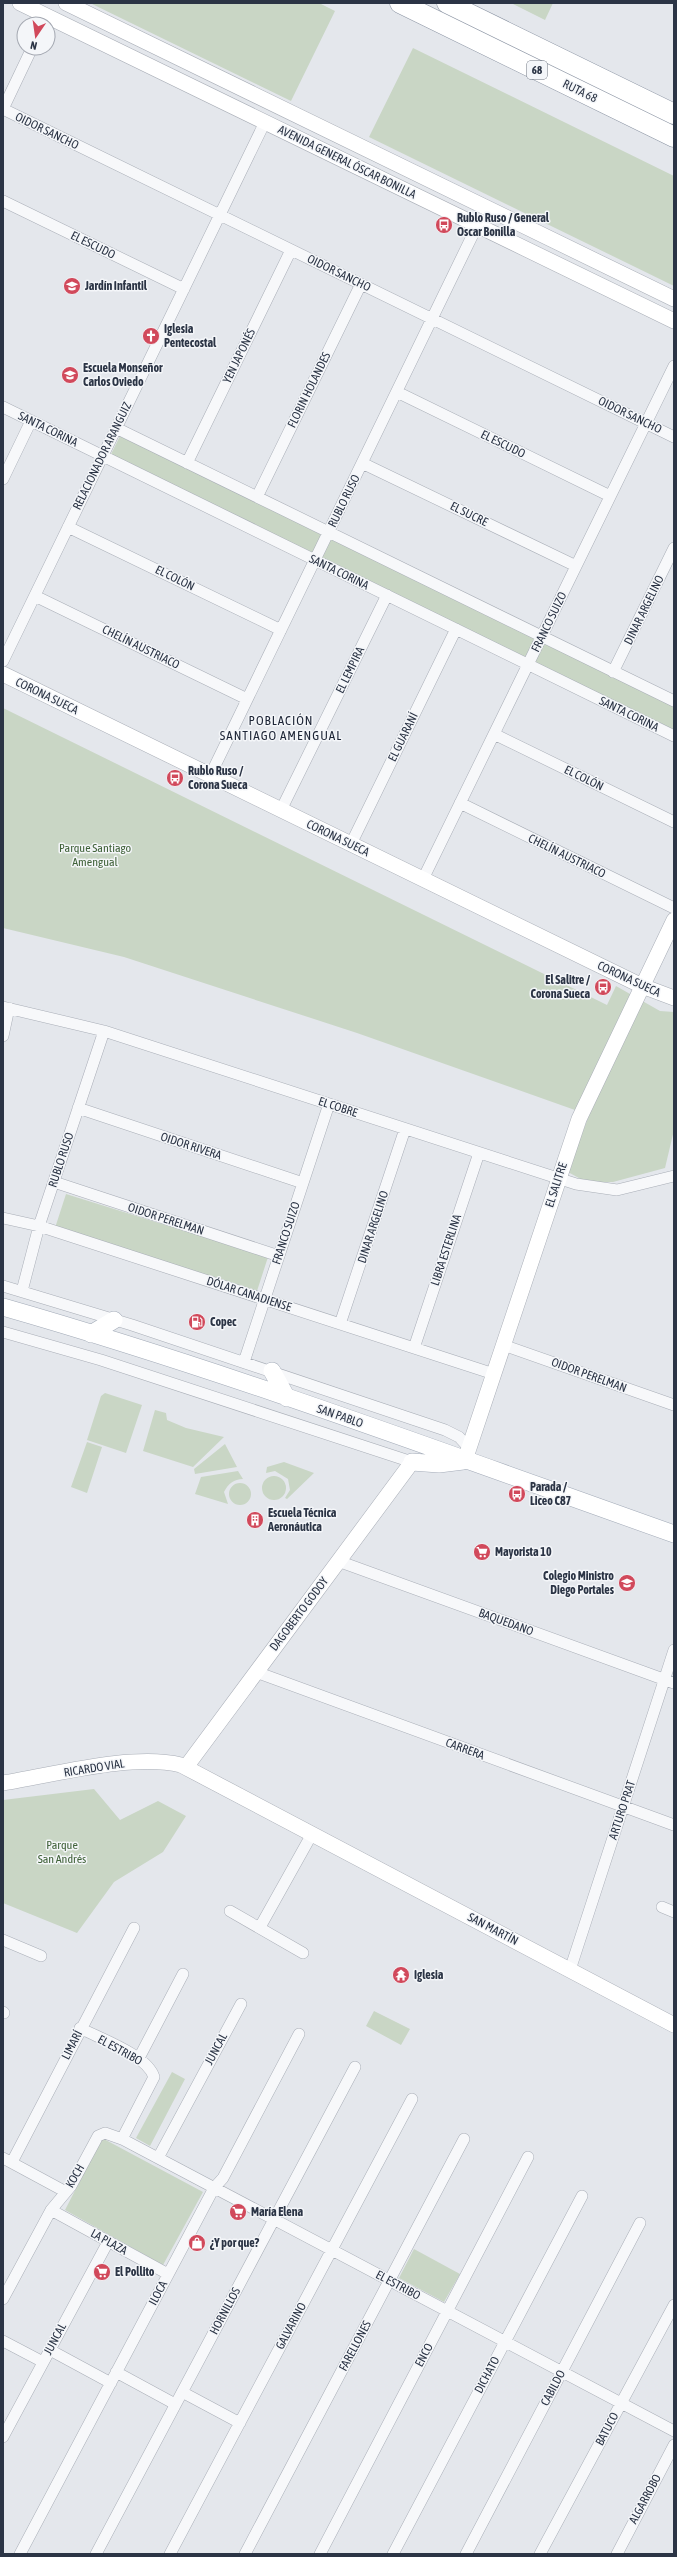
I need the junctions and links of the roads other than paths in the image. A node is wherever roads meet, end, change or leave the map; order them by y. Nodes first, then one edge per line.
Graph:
1 (20, 3) edge
2 (66, 3) edge
3 (400, 3) edge
4 (447, 3) edge
5 (40, 16) edge
6 (56, 25) edge
7 (28, 56) edge
8 (3, 109) edge
9 (674, 114) edge
10 (265, 122) junction
11 (674, 137) edge
12 (3, 201) edge
13 (220, 214) junction
14 (477, 226) junction
15 (291, 250) junction
16 (361, 284) junction
17 (184, 289) junction
18 (674, 299) edge
19 (432, 318) junction
20 (674, 321) edge
21 (674, 366) edge
22 (397, 392) junction
23 (3, 407) edge
24 (31, 421) junction
25 (646, 423) junction
26 (116, 428) junction
27 (674, 437) edge
28 (103, 456) junction
29 (187, 463) junction
30 (362, 463) junction
31 (3, 479) edge
32 (610, 496) junction
33 (257, 497) junction
34 (68, 527) junction
35 (328, 532) junction
36 (674, 548) edge
37 (315, 560) junction
38 (576, 566) junction
39 (386, 595) junction
40 (35, 596) junction
41 (456, 629) junction
42 (281, 630) junction
43 (542, 636) junction
44 (3, 661) edge
45 (528, 664) junction
46 (613, 672) junction
47 (3, 674) edge
48 (247, 699) junction
49 (674, 701) edge
50 (494, 734) junction
51 (674, 736) edge
52 (210, 776) junction
53 (460, 803) junction
54 (281, 810) junction
55 (674, 822) edge
56 (351, 844) junction
57 (423, 880) junction
58 (674, 908) edge
59 (674, 920) edge
60 (642, 986) junction
61 (674, 998) edge
62 (6, 1008) edge
63 (104, 1031) junction
64 (3, 1036) edge
65 (329, 1104) junction
66 (78, 1108) junction
67 (405, 1129) junction
68 (478, 1153) junction
69 (674, 1176) edge
70 (558, 1179) junction
71 (54, 1182) junction
72 (303, 1183) junction
73 (3, 1218) edge
74 (39, 1226) junction
75 (279, 1256) junction
76 (3, 1286) edge
77 (22, 1291) junction
78 (264, 1300) junction
79 (3, 1307) edge
80 (114, 1320) junction
81 (340, 1324) junction
82 (3, 1332) edge
83 (91, 1334) junction
84 (503, 1345) junction
85 (414, 1348) junction
86 (244, 1362) junction
87 (272, 1372) junction
88 (494, 1374) junction
89 (286, 1398) junction
90 (674, 1405) edge
91 (467, 1454) junction
92 (412, 1462) junction
93 (674, 1534) edge
94 (338, 1561) junction
95 (674, 1650) edge
96 (256, 1672) junction
97 (669, 1681) edge
98 (186, 1767) junction
99 (3, 1783) edge
100 (623, 1807) junction
101 (674, 1825) edge
102 (312, 1834) junction
103 (662, 1907) dead end
104 (230, 1911) dead end
105 (674, 1912) edge
106 (260, 1927) junction
107 (134, 1928) dead end
108 (3, 1940) edge
109 (303, 1953) dead end
110 (41, 1956) dead end
111 (570, 1970) junction
112 (183, 1974) dead end
113 (241, 2004) dead end
114 (674, 2025) edge
115 (80, 2028) junction
116 (299, 2034) dead end
117 (139, 2058) junction
118 (355, 2067) dead end
119 (412, 2099) dead end
120 (122, 2139) junction
121 (464, 2139) dead end
122 (528, 2157) dead end
123 (158, 2158) junction
124 (7, 2160) edge
125 (214, 2188) junction
126 (66, 2192) junction
127 (582, 2196) dead end
128 (50, 2210) junction
129 (274, 2220) junction
130 (640, 2223) dead end
131 (108, 2242) junction
132 (332, 2250) junction
133 (168, 2274) junction
134 (389, 2281) junction
135 (3, 2299) edge
136 (674, 2305) edge
137 (447, 2311) junction
138 (3, 2341) edge
139 (505, 2342) junction
140 (50, 2350) junction
141 (43, 2362) junction
142 (116, 2372) junction
143 (562, 2372) junction
144 (110, 2383) junction
145 (182, 2392) junction
146 (176, 2404) junction
147 (621, 2404) junction
148 (240, 2423) junction
149 (674, 2432) edge
150 (3, 2437) edge
151 (674, 2445) edge
152 (20, 2554) edge
153 (96, 2554) edge
154 (170, 2554) edge
155 (245, 2554) edge
156 (320, 2554) edge
157 (393, 2554) edge
158 (466, 2554) edge
159 (540, 2554) edge
160 (617, 2554) edge

1 - 5 street, AVENIDA GENERAL ÓSCAR BONILLA
2 - 18 street, AVENIDA GENERAL ÓSCAR BONILLA
3 - 11 highway, RUTA 68 / 68
4 - 9 highway, RUTA 68 / 68
6 - 10 street, AVENIDA GENERAL ÓSCAR BONILLA
7 - 8 street
8 - 13 street, OIDOR SANCHO
10 - 13 street, RELACIONADOR ARANGUIZ
10 - 14 street, AVENIDA GENERAL ÓSCAR BONILLA
12 - 17 street, EL ESCUDO
13 - 15 street, OIDOR SANCHO
13 - 17 street, RELACIONADOR ARANGUIZ
14 - 19 street, RUBLO RUSO
14 - 20 street, AVENIDA GENERAL ÓSCAR BONILLA
15 - 16 street, OIDOR SANCHO
15 - 29 street, YEN JAPONÉS
16 - 19 street, OIDOR SANCHO
16 - 33 street, FLORIN HOLANDES
17 - 26 street, RELACIONADOR ARANGUIZ
19 - 22 street, RUBLO RUSO
19 - 25 street, OIDOR SANCHO
21 - 25 street, FRANCO SUIZO
22 - 30 street, RUBLO RUSO
22 - 32 street, EL ESCUDO
23 - 24 street, SANTA CORINA
24 - 28 street, SANTA CORINA
24 - 31 street
25 - 27 street, OIDOR SANCHO
25 - 32 street, FRANCO SUIZO
26 - 28 street, RELACIONADOR ARANGUIZ
26 - 29 street
28 - 34 street, RELACIONADOR ARANGUIZ
28 - 37 street, SANTA CORINA
29 - 33 street
30 - 35 street, RUBLO RUSO
30 - 38 street, EL SUCRE
32 - 38 street, FRANCO SUIZO
33 - 35 street
34 - 40 street, RELACIONADOR ARANGUIZ
34 - 42 street, EL COLÓN
35 - 37 street, RUBLO RUSO
35 - 43 street
36 - 46 street, DINAR ARGELINO
37 - 39 street, SANTA CORINA
37 - 42 street, RUBLO RUSO
38 - 43 street, FRANCO SUIZO
39 - 41 street, SANTA CORINA
39 - 54 street, EL LEMPIRA
40 - 44 street, RELACIONADOR ARANGUIZ
40 - 48 street, CHELÍN AUSTRIACO
41 - 45 street, SANTA CORINA
41 - 56 street, EL GUARANÍ
42 - 48 street, RUBLO RUSO
43 - 45 street, FRANCO SUIZO
43 - 46 street
45 - 50 street, FRANCO SUIZO
45 - 51 street, SANTA CORINA
46 - 49 street
47 - 52 street, CORONA SUECA
48 - 52 street, RUBLO RUSO
50 - 53 street, FRANCO SUIZO
50 - 55 street, EL COLÓN
52 - 54 street, CORONA SUECA
53 - 57 street, FRANCO SUIZO
53 - 58 street, CHELÍN AUSTRIACO
54 - 56 street, CORONA SUECA
56 - 57 street, CORONA SUECA
57 - 60 street, CORONA SUECA
59 - 60 street, EL SALITRE
60 - 61 street, CORONA SUECA
60 - 70 street, EL SALITRE
62 - 63 street, EL COBRE
62 - 64 street
63 - 65 street, EL COBRE
63 - 66 street, RUBLO RUSO
65 - 67 street, EL COBRE
65 - 72 street, FRANCO SUIZO
66 - 71 street, RUBLO RUSO
66 - 72 street, OIDOR RIVERA
67 - 68 street, EL COBRE
67 - 81 street, DINAR ARGELINO
68 - 70 street, EL COBRE
68 - 85 street, LIBRA ESTERLINA
69 - 70 street, EL COBRE
70 - 84 street, EL SALITRE
71 - 74 street, RUBLO RUSO
71 - 75 street, OIDOR PERELMAN
72 - 75 street, FRANCO SUIZO
73 - 74 street, DÓLAR CANADIENSE
74 - 77 street, RUBLO RUSO
74 - 78 street, DÓLAR CANADIENSE
75 - 78 street, FRANCO SUIZO
76 - 77 street, SAN PABLO
77 - 80 street, SAN PABLO
78 - 81 street, DÓLAR CANADIENSE
78 - 86 street, FRANCO SUIZO
79 - 83 main road, SAN PABLO
80 - 83 main road
80 - 86 street, SAN PABLO
81 - 85 street, DÓLAR CANADIENSE
82 - 92 street, SAN PABLO
83 - 89 main road, SAN PABLO
84 - 88 street, EL SALITRE
84 - 90 street, OIDOR PERELMAN
85 - 88 street, DÓLAR CANADIENSE
86 - 87 street, SAN PABLO
87 - 89 main road
87 - 91 street, SAN PABLO
88 - 91 street, EL SALITRE
89 - 91 main road, SAN PABLO
91 - 92 main road
91 - 93 main road, SAN PABLO
92 - 94 street, DAGOBERTO GODOY
94 - 96 street, DAGOBERTO GODOY
94 - 97 street, BAQUEDANO
95 - 97 street, ARTURO PRAT
96 - 98 street, DAGOBERTO GODOY
96 - 100 street, CARRERA
97 - 100 street, ARTURO PRAT
98 - 99 street, RICARDO VIAL
98 - 102 street, SAN MARTÍN
100 - 101 street, CARRERA
100 - 111 street, ARTURO PRAT
102 - 106 street
102 - 111 street, SAN MARTÍN
103 - 105 street
104 - 106 street
106 - 109 street
107 - 115 street, LIMARÍ
108 - 110 street
111 - 114 street, SAN MARTÍN
112 - 117 street
113 - 123 street, JUNCAL
115 - 117 street, EL ESTRIBO
115 - 124 street, LIMARÍ
116 - 125 street, ILOCA
117 - 120 street, EL ESTRIBO
118 - 129 street, HORNILLOS
119 - 132 street, GALVARINO
120 - 123 street, EL ESTRIBO
120 - 126 street, KOCH
121 - 134 street, FARELLONES
122 - 137 street, ENCO
123 - 125 street, EL ESTRIBO
124 - 126 street
125 - 129 street, EL ESTRIBO
125 - 133 street, ILOCA
126 - 128 street, KOCH
127 - 139 street, DICHATO
128 - 131 street, LA PLAZA
128 - 135 street, KOCH
129 - 132 street, EL ESTRIBO
129 - 145 street, HORNILLOS
130 - 143 street, CABILDO
131 - 133 street, LA PLAZA
131 - 140 street, JUNCAL
132 - 134 street, EL ESTRIBO
132 - 148 street, GALVARINO
133 - 142 street, ILOCA
134 - 137 street, EL ESTRIBO
134 - 155 street, FARELLONES
136 - 147 street, BATUCO
137 - 139 street, EL ESTRIBO
137 - 156 street, ENCO
138 - 141 street
139 - 143 street, EL ESTRIBO
139 - 157 street, DICHATO
140 - 141 street, JUNCAL
140 - 144 street
141 - 150 street, JUNCAL
142 - 144 street, ILOCA
142 - 146 street
143 - 147 street, EL ESTRIBO
143 - 158 street, CABILDO
144 - 152 street, ILOCA
145 - 146 street, HORNILLOS
145 - 148 street
146 - 153 street, HORNILLOS
147 - 149 street, EL ESTRIBO
147 - 159 street, BATUCO
148 - 154 street, GALVARINO
151 - 160 street, ALGARROBO

